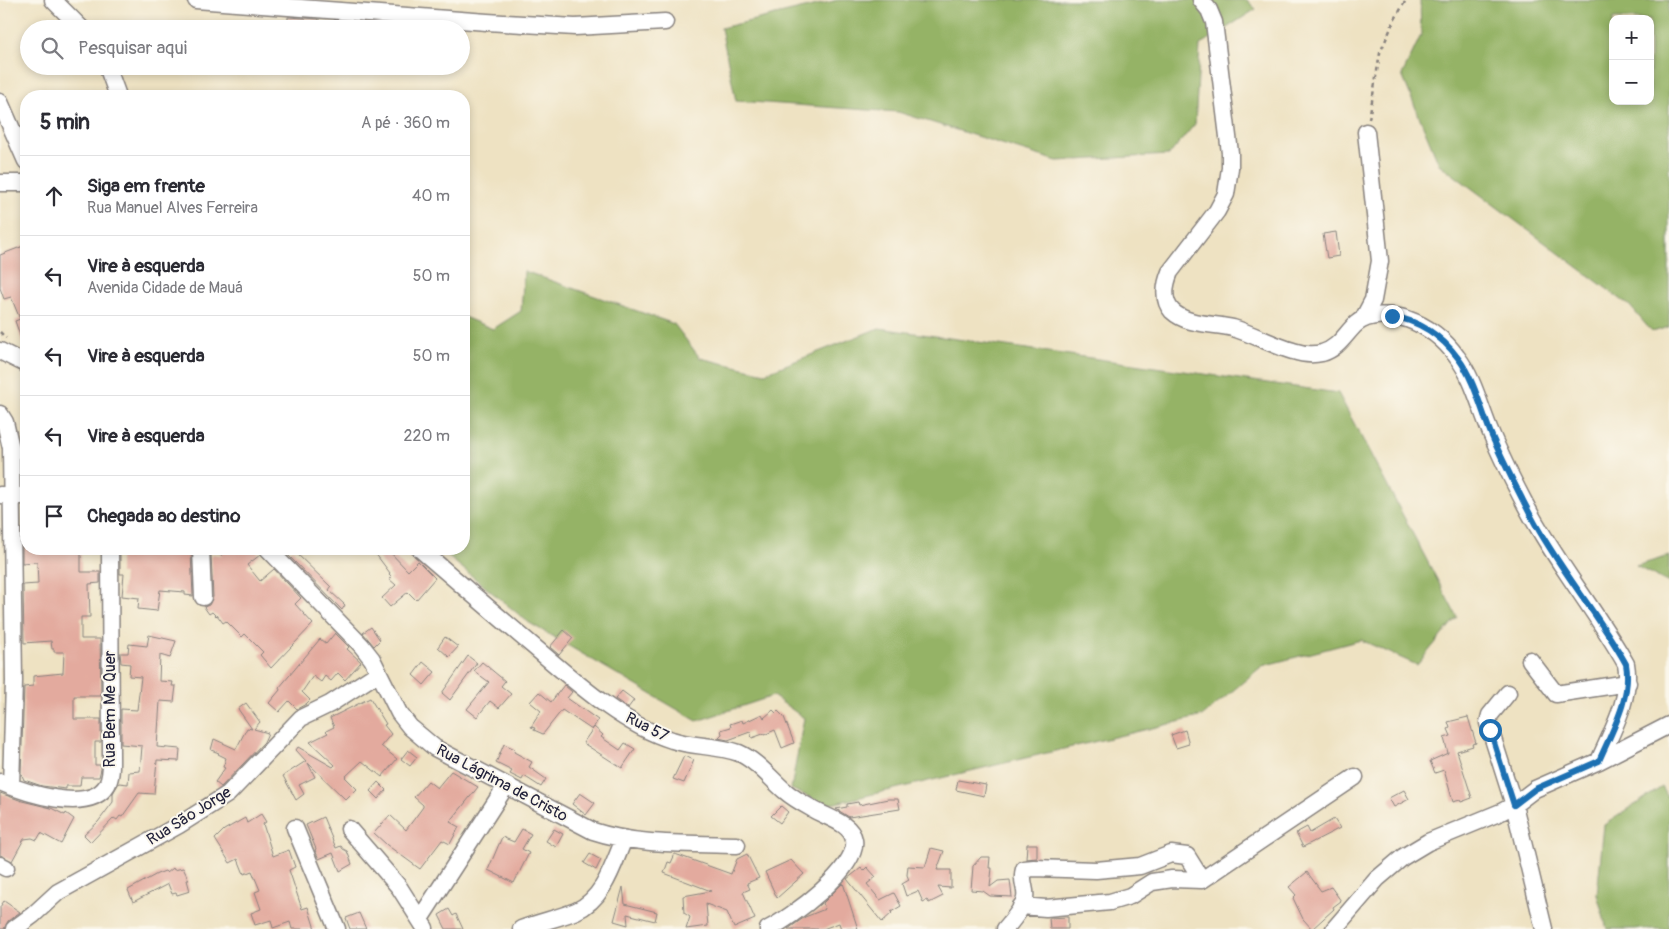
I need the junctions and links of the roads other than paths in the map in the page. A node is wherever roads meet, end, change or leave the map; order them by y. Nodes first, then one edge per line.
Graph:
1 (53, 0) edge
2 (196, 0) edge
3 (1201, 0) edge
4 (73, 20) edge
5 (461, 20) edge
6 (470, 21) edge
7 (665, 22) dead end
8 (110, 75) edge
9 (116, 90) edge
10 (0, 102) edge
11 (1366, 132) road end
12 (20, 147) edge
13 (0, 183) edge
14 (20, 183) edge
15 (1363, 319) junction
16 (0, 350) edge
17 (20, 361) edge
18 (0, 414) edge
19 (13, 496) edge
20 (110, 555) edge
21 (201, 555) edge
22 (274, 555) edge
23 (427, 555) edge
24 (203, 597) dead end
25 (1530, 660) dead end
26 (378, 673) junction
27 (1628, 683) junction
28 (1508, 693) dead end
29 (7, 696) edge
30 (1669, 725) edge
31 (1599, 761) junction
32 (1355, 777) dead end
33 (5, 784) edge
34 (506, 786) junction
35 (1514, 805) junction
36 (295, 828) dead end
37 (349, 829) dead end
38 (624, 839) junction
39 (737, 845) dead end
40 (1202, 880) junction
41 (1021, 906) junction
42 (423, 924) edge
43 (14, 929) edge
44 (337, 929) edge
45 (521, 929) edge
46 (768, 929) edge
47 (1005, 929) edge
48 (1334, 929) edge
49 (1544, 929) edge

1 - 4 street
2 - 5 street
3 - 15 street
6 - 7 street
8 - 9 street
10 - 12 street
11 - 15 street
13 - 14 street
15 - 27 street
16 - 17 street
18 - 19 street
19 - 29 street
20 - 33 street, Rua Bem Me Quer
21 - 24 street
22 - 26 street, Rua Lágrima de Cristo
23 - 46 street, Rua 57
25 - 27 street
26 - 34 street, Rua Lágrima de Cristo
26 - 43 street, Rua São Jorge
27 - 31 street
28 - 35 street
29 - 33 street
30 - 31 street
31 - 35 street
32 - 40 street
34 - 38 street, Rua Lágrima de Cristo
34 - 42 street
35 - 48 street
35 - 49 street
36 - 44 street
37 - 42 street
38 - 39 street, Rua Lágrima de Cristo
38 - 45 street
40 - 41 street
40 - 41 street
41 - 47 street

